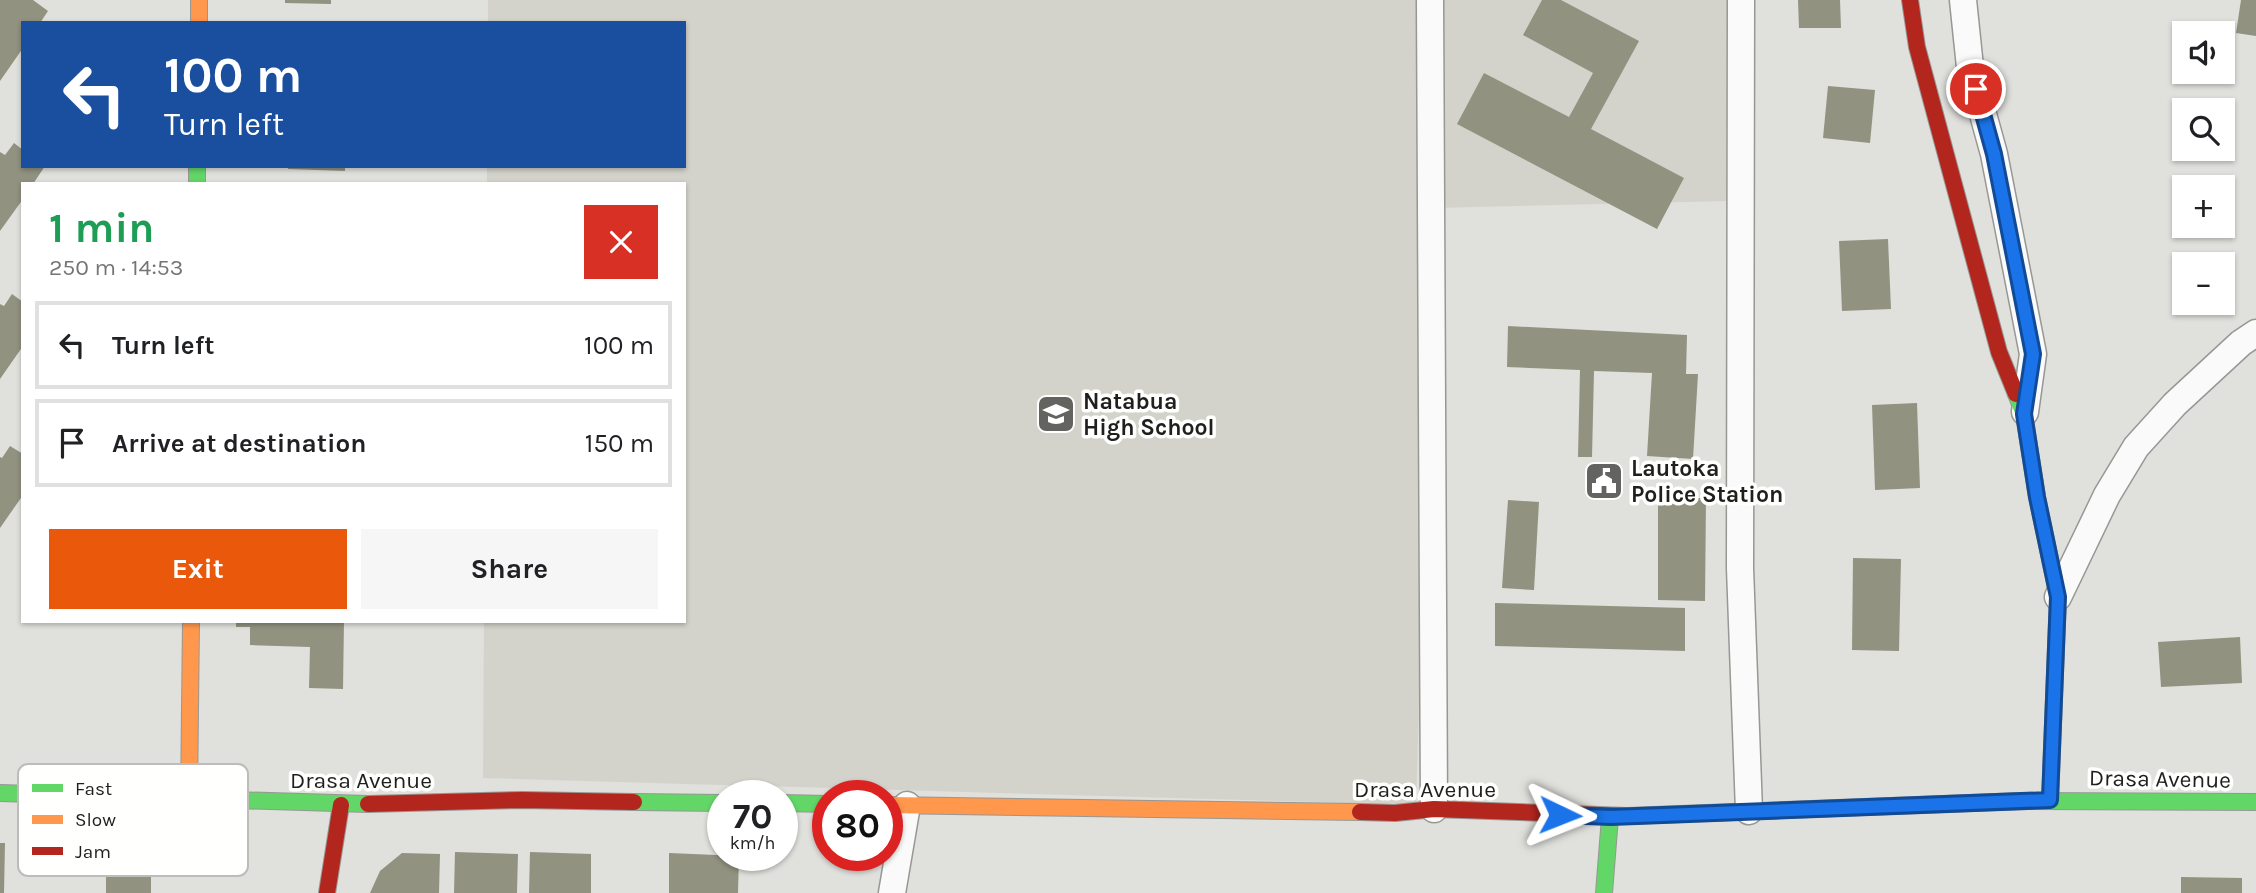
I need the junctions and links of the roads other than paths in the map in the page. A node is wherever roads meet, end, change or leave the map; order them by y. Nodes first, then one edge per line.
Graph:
1 (199, 0) edge
2 (1430, 0) edge
3 (1741, 0) edge
4 (1910, 0) edge
5 (1964, 0) edge
6 (199, 21) edge
7 (2256, 333) edge
8 (2024, 414) junction
9 (2058, 597) junction
10 (191, 623) edge
11 (189, 764) edge
12 (0, 793) edge
13 (18, 794) edge
14 (2050, 800) junction
15 (248, 801) edge
16 (2256, 802) edge
17 (707, 803) edge
18 (341, 805) junction
19 (903, 805) edge
20 (1434, 809) junction
21 (1749, 811) junction
22 (1611, 817) junction
23 (893, 871) edge
24 (327, 893) edge
25 (892, 893) edge
26 (1604, 893) edge

1 - 6 main road
2 - 20 street
3 - 21 street
4 - 8 main road
5 - 8 street
7 - 9 street
8 - 9 main road
9 - 14 main road
10 - 11 main road
12 - 13 main road, Drasa Avenue
14 - 16 main road, Drasa Avenue
14 - 21 main road, Drasa Avenue
15 - 18 main road, Drasa Avenue
17 - 18 main road, Drasa Avenue
18 - 24 main road
19 - 20 main road, Drasa Avenue
20 - 22 main road, Drasa Avenue
21 - 22 main road, Drasa Avenue
22 - 26 main road
23 - 25 street

